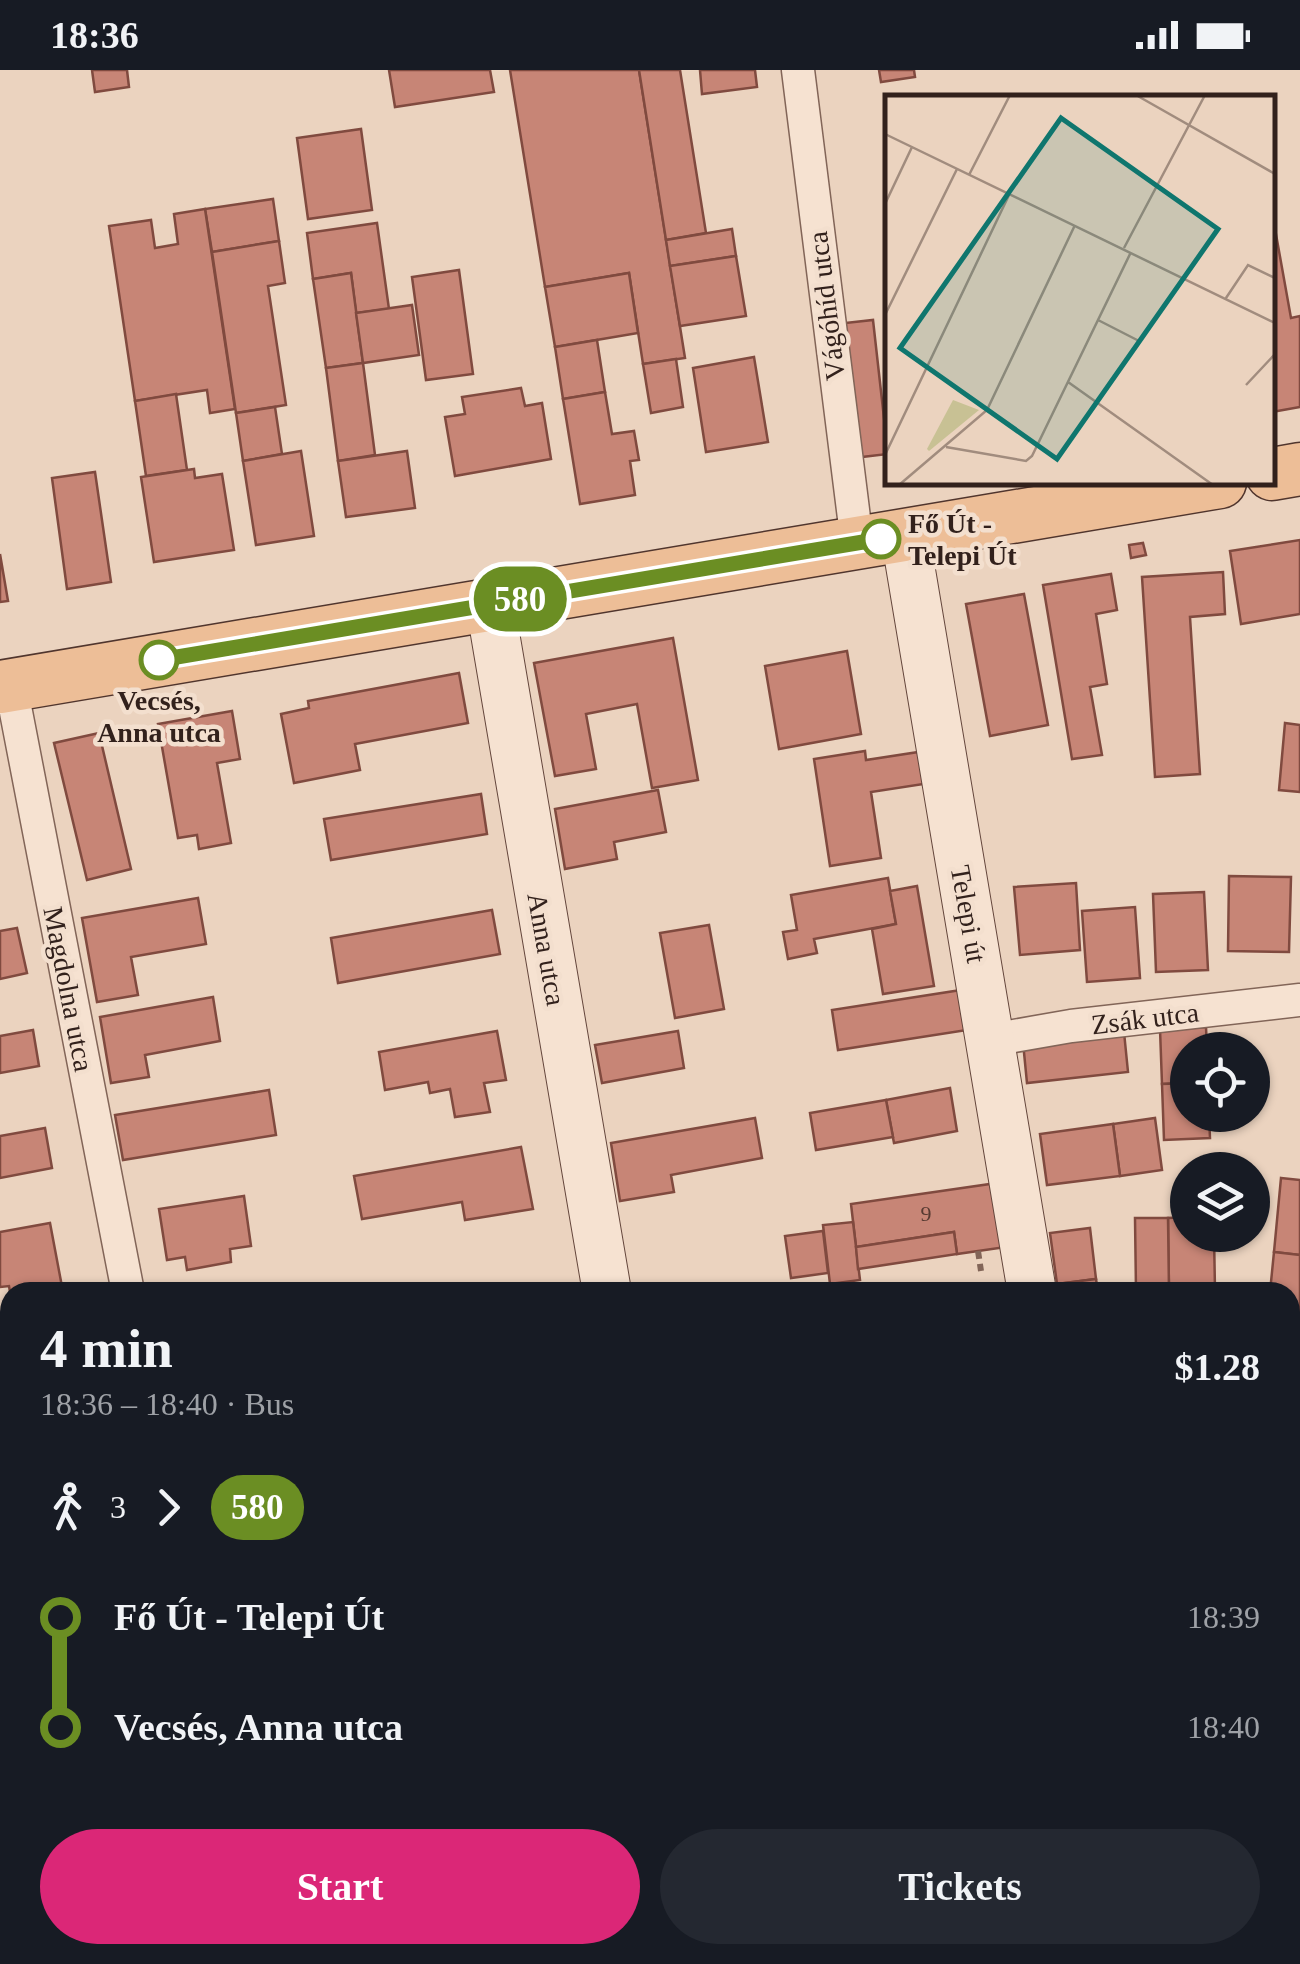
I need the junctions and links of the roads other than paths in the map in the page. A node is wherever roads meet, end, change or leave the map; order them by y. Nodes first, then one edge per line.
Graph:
1 (798, 70) edge
2 (1300, 469) edge
3 (1275, 473) edge
4 (1202, 485) edge
5 (881, 539) junction
6 (490, 604) junction
7 (5, 686) edge
8 (1300, 1000) edge
9 (990, 1040) junction
10 (126, 1282) edge
11 (605, 1282) edge
12 (1030, 1282) edge

1 - 5 street, Vágóhíd utca
2 - 3 main road
4 - 5 main road
5 - 6 main road
5 - 9 main road, Telepi út
6 - 7 main road
6 - 11 main road, Anna utca
7 - 10 street, Magdolna utca
8 - 9 street, Zsák utca
9 - 12 main road, Telepi út

